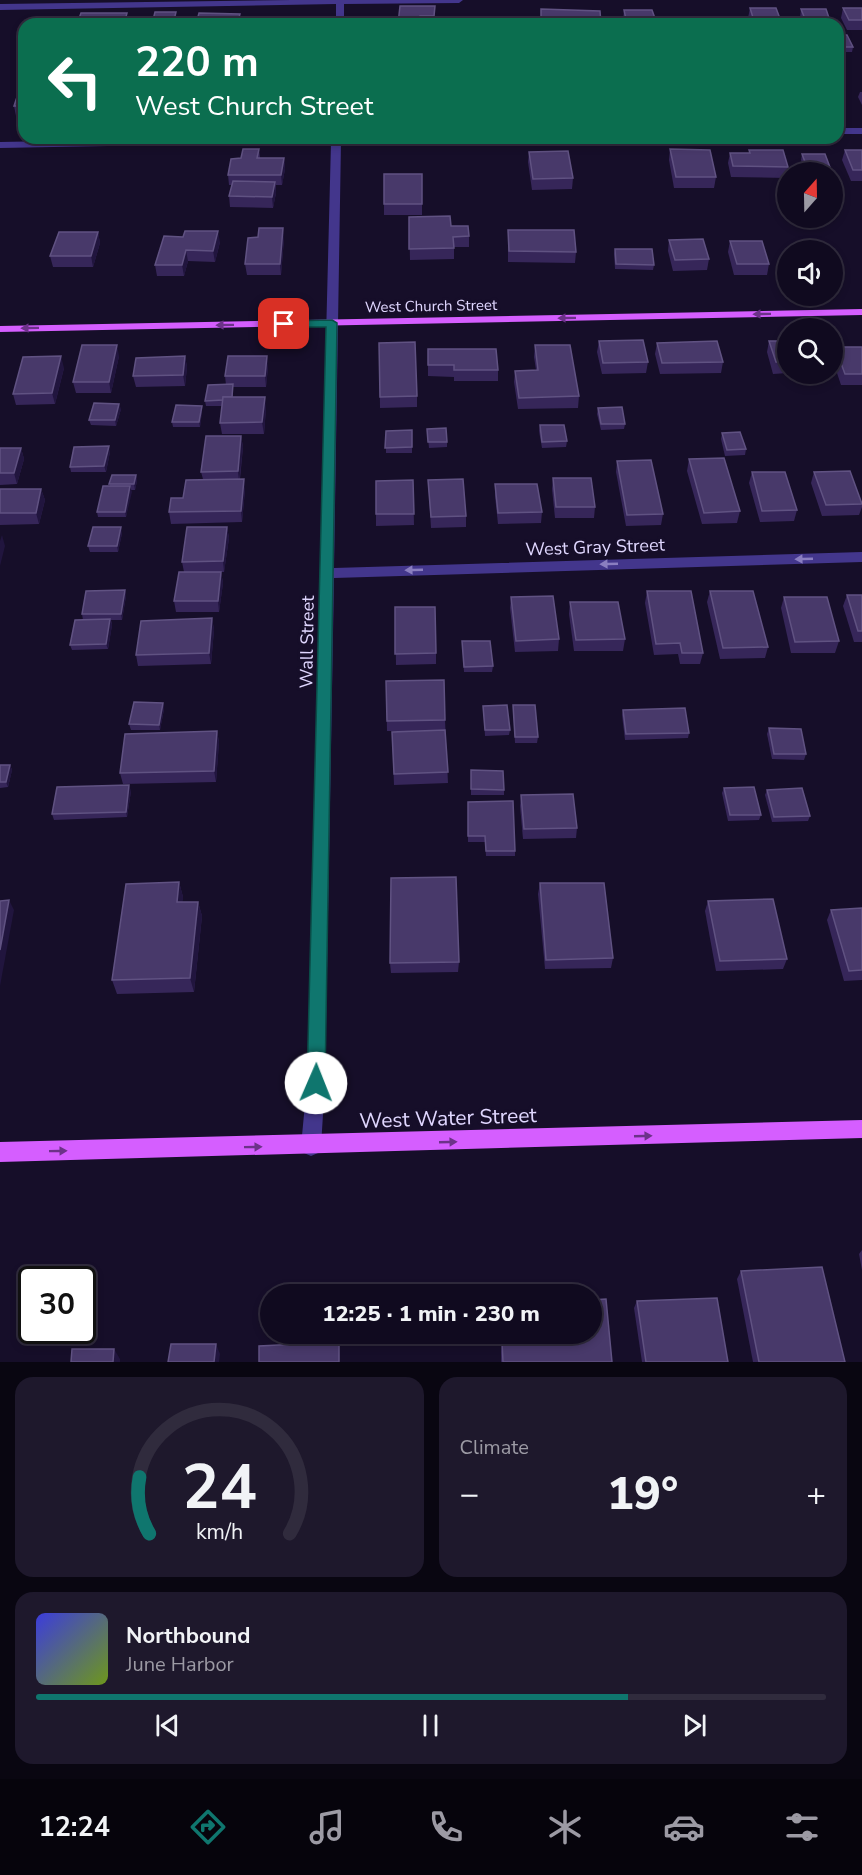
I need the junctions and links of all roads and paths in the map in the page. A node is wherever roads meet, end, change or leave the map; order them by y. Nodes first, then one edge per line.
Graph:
1 (459, 0) edge
2 (340, 1) edge
3 (55, 3) edge
4 (0, 7) edge
5 (340, 18) edge
6 (844, 131) edge
7 (862, 131) edge
8 (48, 144) edge
9 (336, 144) edge
10 (0, 145) edge
11 (862, 312) edge
12 (332, 323) junction
13 (0, 329) edge
14 (862, 557) edge
15 (328, 573) junction
16 (862, 1129) edge
17 (311, 1146) junction
18 (0, 1152) edge

1 - 2 street
2 - 3 street
2 - 5 street
3 - 4 street
6 - 7 street
8 - 10 street
9 - 12 street, Wall Street
11 -> 12 main road, West Church Street
12 -> 13 main road, West Church Street
12 - 15 street, Wall Street
14 -> 15 street, West Gray Street
15 - 17 street, Wall Street
17 -> 16 main road, West Water Street
18 -> 17 main road, West Water Street

